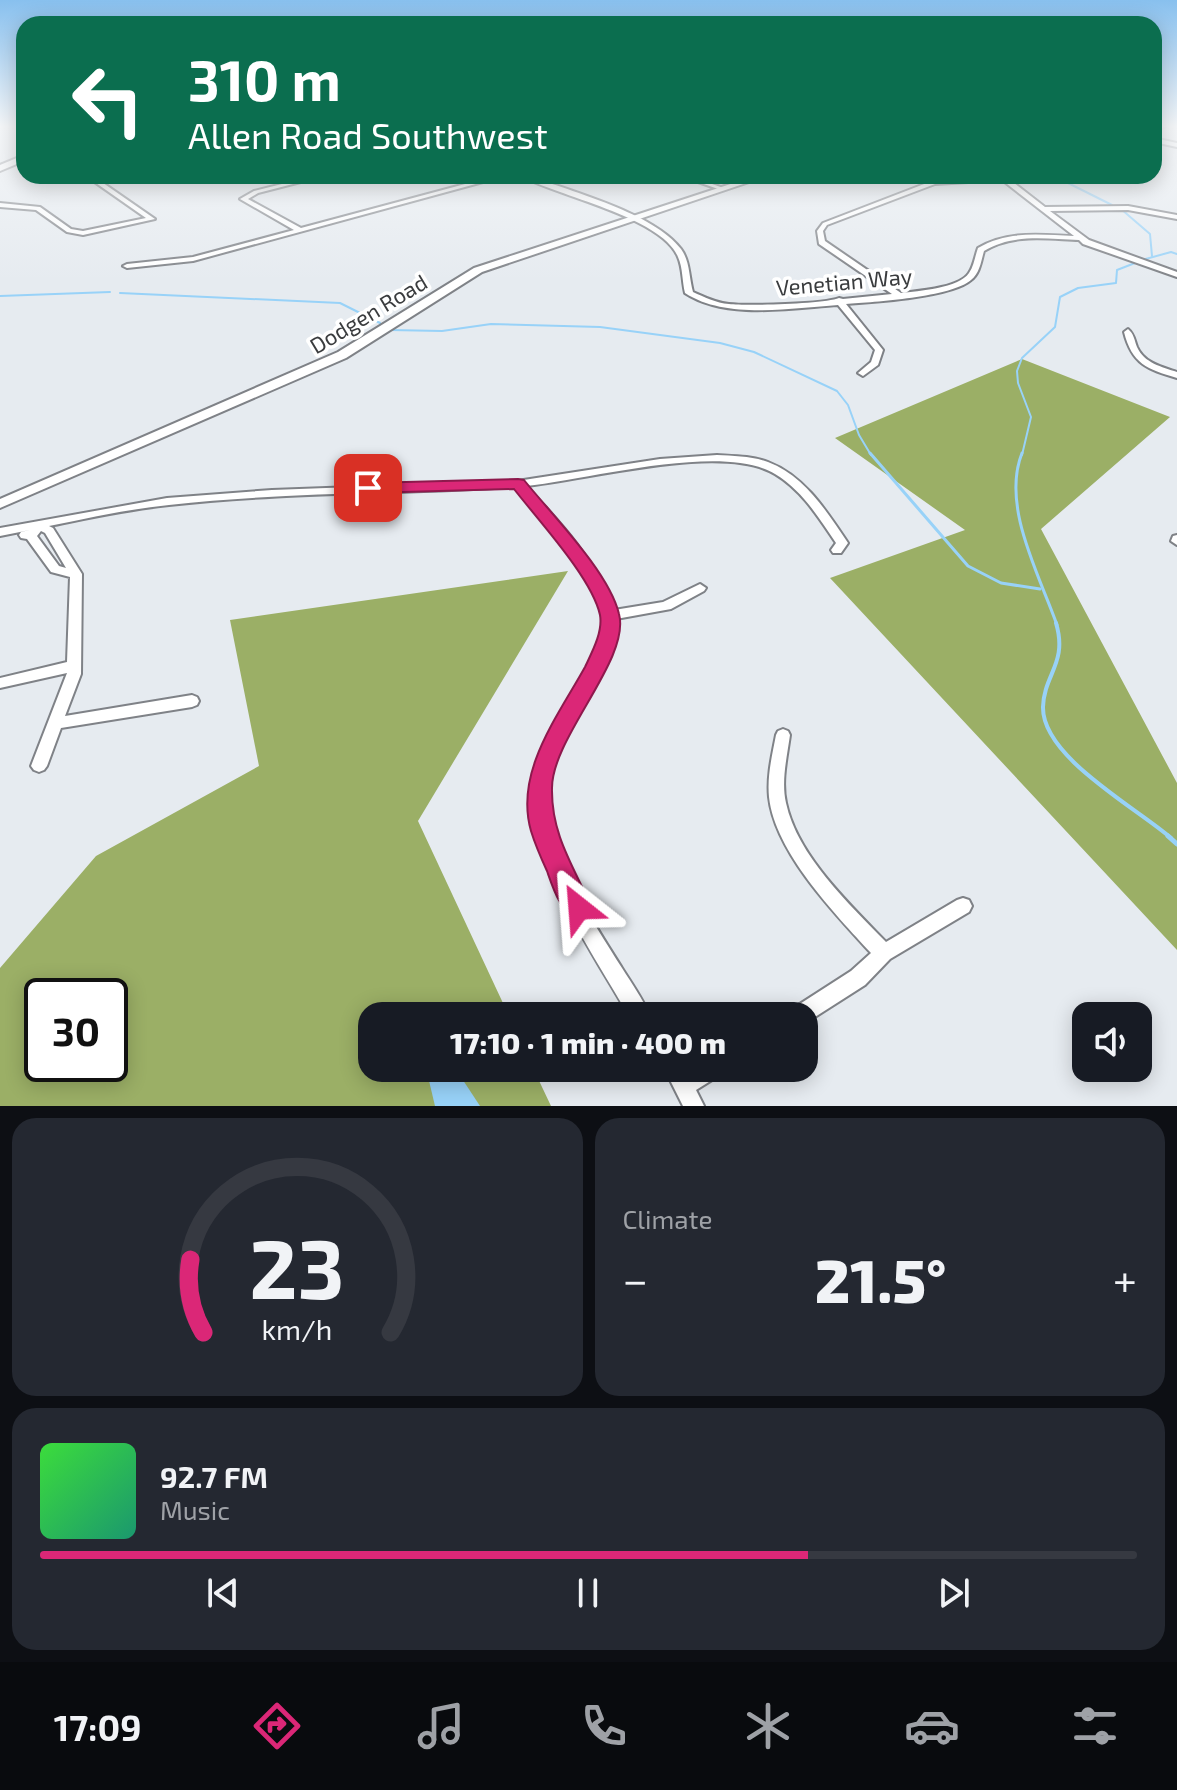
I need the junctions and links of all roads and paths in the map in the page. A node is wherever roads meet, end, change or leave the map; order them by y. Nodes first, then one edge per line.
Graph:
1 (101, 184) edge
2 (294, 184) edge
3 (472, 184) edge
4 (545, 184) edge
5 (708, 184) edge
6 (737, 184) edge
7 (931, 184) edge
8 (1011, 184) edge
9 (723, 189) junction
10 (0, 205) edge
11 (1043, 209) junction
12 (632, 217) junction
13 (1177, 217) edge
14 (300, 230) junction
15 (1080, 238) junction
16 (127, 266) dead end
17 (1177, 275) edge
18 (898, 295) junction
19 (839, 300) junction
20 (1128, 332) dead end
21 (863, 373) dead end
22 (1177, 375) edge
23 (518, 484) junction
24 (0, 504) edge
25 (40, 525) junction
26 (0, 533) edge
27 (31, 536) junction
28 (61, 549) junction
29 (837, 550) dead end
30 (45, 555) junction
31 (76, 574) junction
32 (700, 588) dead end
33 (610, 615) junction
34 (74, 666) junction
35 (0, 683) edge
36 (192, 701) dead end
37 (56, 723) junction
38 (783, 735) dead end
39 (39, 766) dead end
40 (963, 906) dead end
41 (884, 953) junction
42 (632, 1002) edge
43 (818, 1004) edge
44 (682, 1082) edge
45 (694, 1106) edge

1 - 10 street
2 - 14 street
3 - 14 street
4 - 12 street, Venetian Way
5 - 9 street
6 - 9 street, Dodgen Road
7 - 18 street
8 - 11 street
9 - 12 street, Dodgen Road
11 - 13 street
11 - 15 street
12 - 19 street, Venetian Way
12 - 24 street, Dodgen Road
14 - 16 street
15 - 17 street
15 - 18 street, Venetian Way
18 - 19 street, Venetian Way
19 - 21 street
20 - 22 street
23 - 25 street
23 - 29 street
23 - 33 street
25 - 26 street
25 - 27 street
25 - 28 street
26 - 27 street
27 - 30 street
28 - 30 street
28 - 31 street
30 - 31 street
31 - 34 street
32 - 33 street
33 - 42 street
34 - 35 street
34 - 37 street
36 - 37 street
37 - 39 street
38 - 41 street
40 - 41 street
41 - 43 street
44 - 45 street

